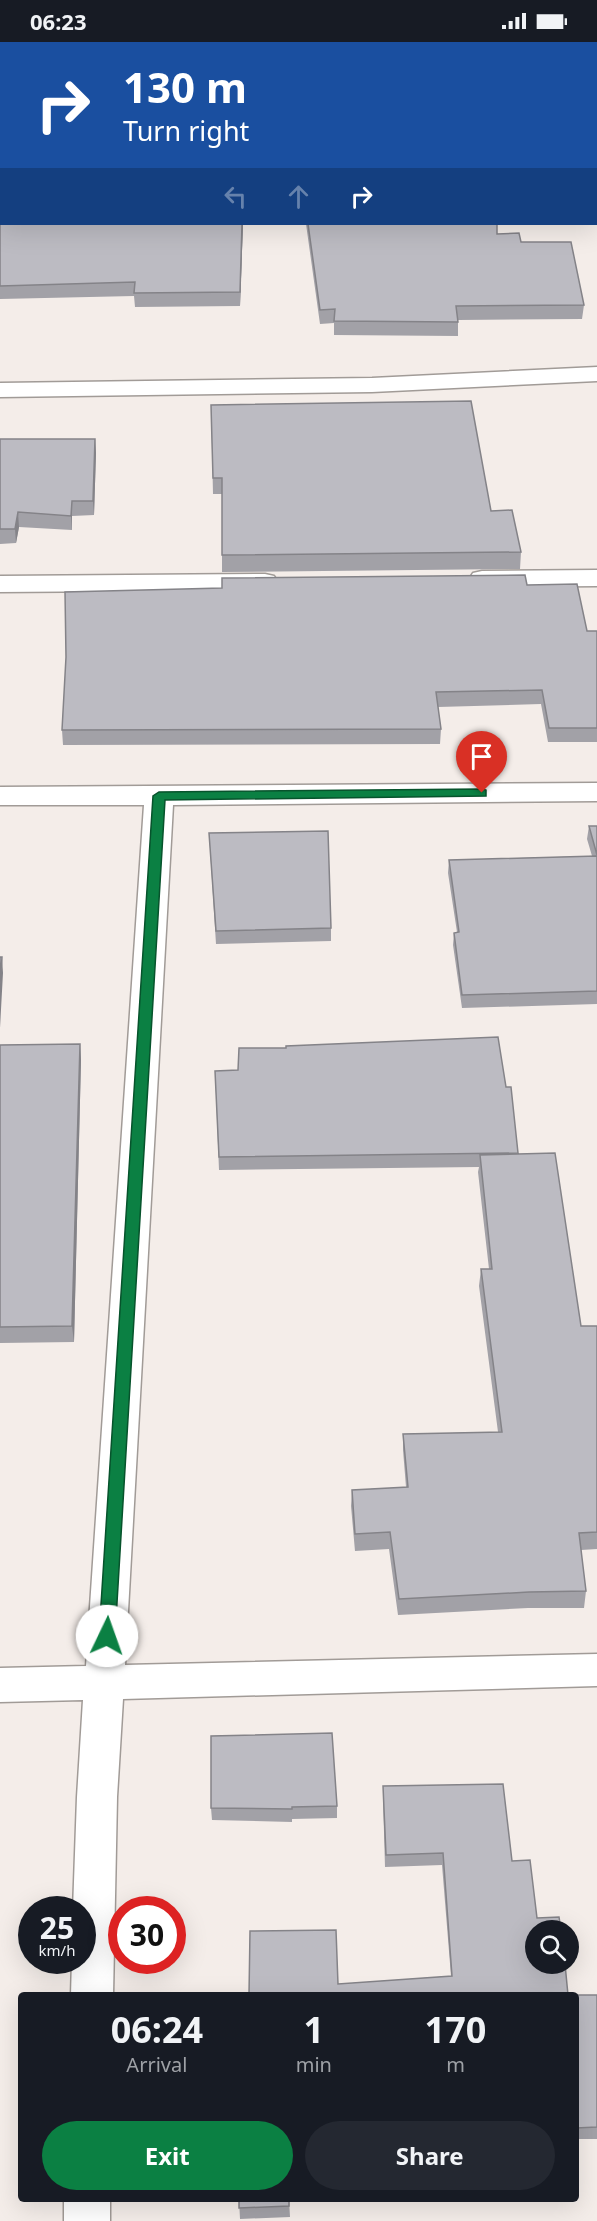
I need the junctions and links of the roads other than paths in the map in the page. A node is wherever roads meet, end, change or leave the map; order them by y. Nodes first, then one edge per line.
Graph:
1 (597, 374) edge
2 (0, 390) edge
3 (597, 578) edge
4 (454, 580) edge
5 (286, 581) edge
6 (0, 584) edge
7 (597, 792) edge
8 (0, 796) edge
9 (159, 796) junction
10 (597, 1670) edge
11 (104, 1683) junction
12 (0, 1685) edge
13 (92, 1992) edge
14 (87, 2202) edge
15 (87, 2221) edge

1 - 2 street
3 - 4 street
5 - 6 street
7 - 9 street
8 - 9 street
9 - 11 street
10 - 11 street
11 - 12 street
11 - 13 street
14 - 15 street

